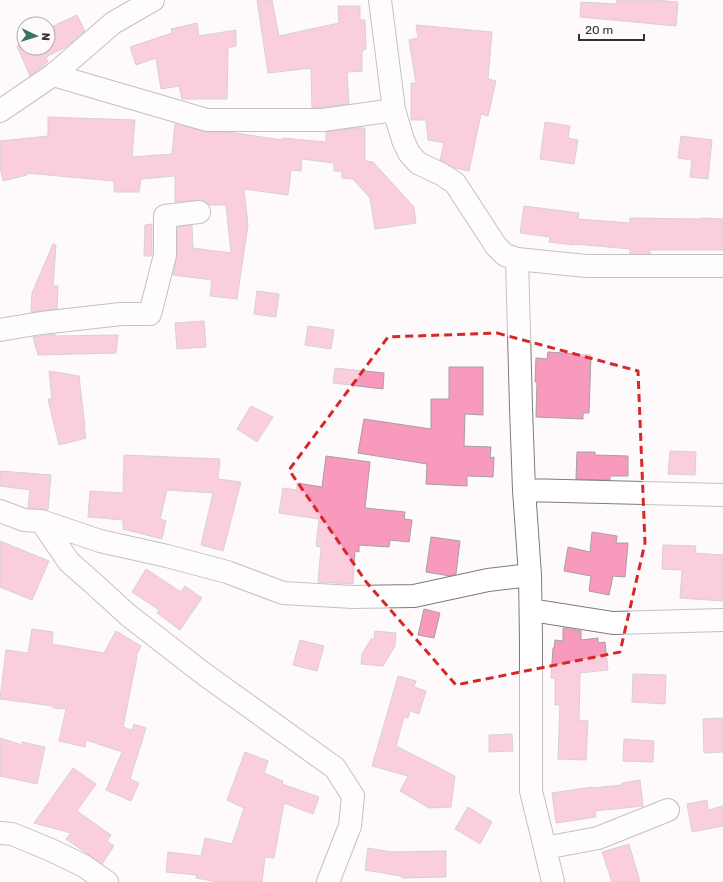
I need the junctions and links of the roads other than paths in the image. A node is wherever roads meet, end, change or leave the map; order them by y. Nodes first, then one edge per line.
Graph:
1 (153, 0) edge
2 (380, 0) edge
3 (52, 75) junction
4 (394, 110) junction
5 (0, 111) edge
6 (199, 212) dead end
7 (517, 259) junction
8 (723, 266) edge
9 (0, 330) edge
10 (524, 490) junction
11 (723, 495) edge
12 (0, 511) edge
13 (41, 520) junction
14 (530, 575) junction
15 (531, 610) junction
16 (723, 620) edge
17 (668, 810) dead end
18 (0, 832) edge
19 (545, 848) junction
20 (107, 882) edge
21 (328, 882) edge
22 (553, 882) edge

1 - 3 street
2 - 4 street
3 - 4 street
3 - 5 street
4 - 7 street
6 - 9 street
7 - 8 street
7 - 10 street
10 - 11 street
10 - 14 street
12 - 13 street
13 - 14 street
13 - 21 street
14 - 15 street
15 - 16 street
15 - 19 street
17 - 19 street
18 - 20 street
19 - 22 street

